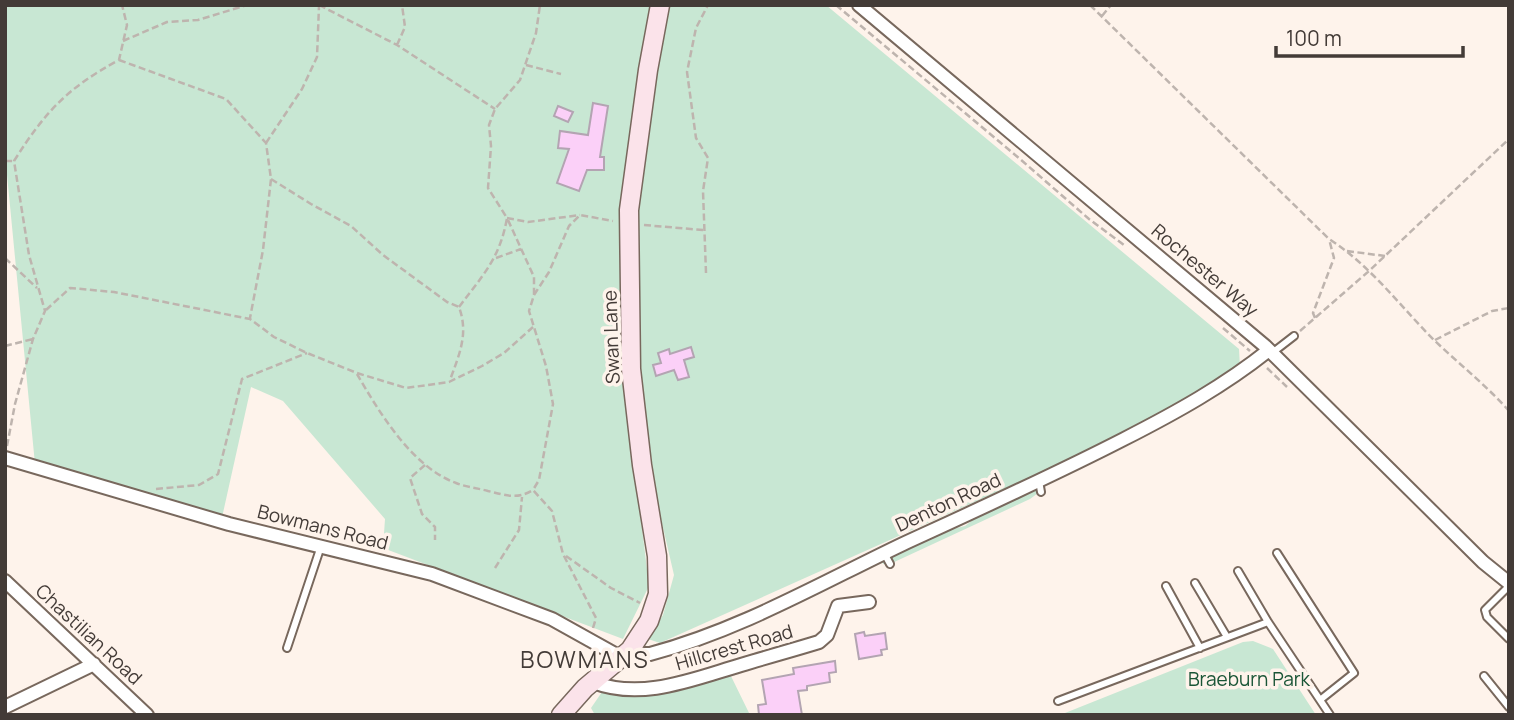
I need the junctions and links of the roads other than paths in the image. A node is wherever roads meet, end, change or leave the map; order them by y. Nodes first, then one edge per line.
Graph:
1 (660, 5) edge
2 (859, 5) edge
3 (1294, 336) road end
4 (1270, 351) junction
5 (6, 453) edge
6 (321, 546) junction
7 (1277, 553) dead end
8 (1238, 571) dead end
9 (5, 581) edge
10 (1195, 583) dead end
11 (1509, 584) edge
12 (824, 585) junction
13 (1166, 586) dead end
14 (869, 602) dead end
15 (838, 606) junction
16 (1268, 622) junction
17 (1227, 637) junction
18 (1509, 639) edge
19 (287, 648) dead end
20 (1199, 648) junction
21 (626, 654) junction
22 (94, 664) junction
23 (1484, 676) dead end
24 (593, 682) junction
25 (1320, 699) junction
26 (1058, 701) dead end
27 (5, 707) edge
28 (1509, 707) edge
29 (147, 715) edge
30 (561, 715) edge
31 (1330, 715) edge

1 - 21 street, Swan Lane
2 - 4 street, Rochester Way
3 - 4 lane
4 - 11 street, Rochester Way
4 - 12 street, Denton Road
5 - 6 street, Bowmans Road
6 - 19 lane
6 - 21 street, Bowmans Road
7 - 25 lane
8 - 16 lane
9 - 22 street, Chastilian Road
10 - 17 lane
11 - 18 lane
12 - 15 street
12 - 21 street, Denton Road
13 - 20 lane
14 - 15 street
15 - 24 street, Hillcrest Road
16 - 17 lane
16 - 25 lane
17 - 20 lane
20 - 26 lane
21 - 24 street, Swan Lane
22 - 27 street
22 - 29 street, Chastilian Road
23 - 28 lane
24 - 30 street, Swan Lane
25 - 31 lane

